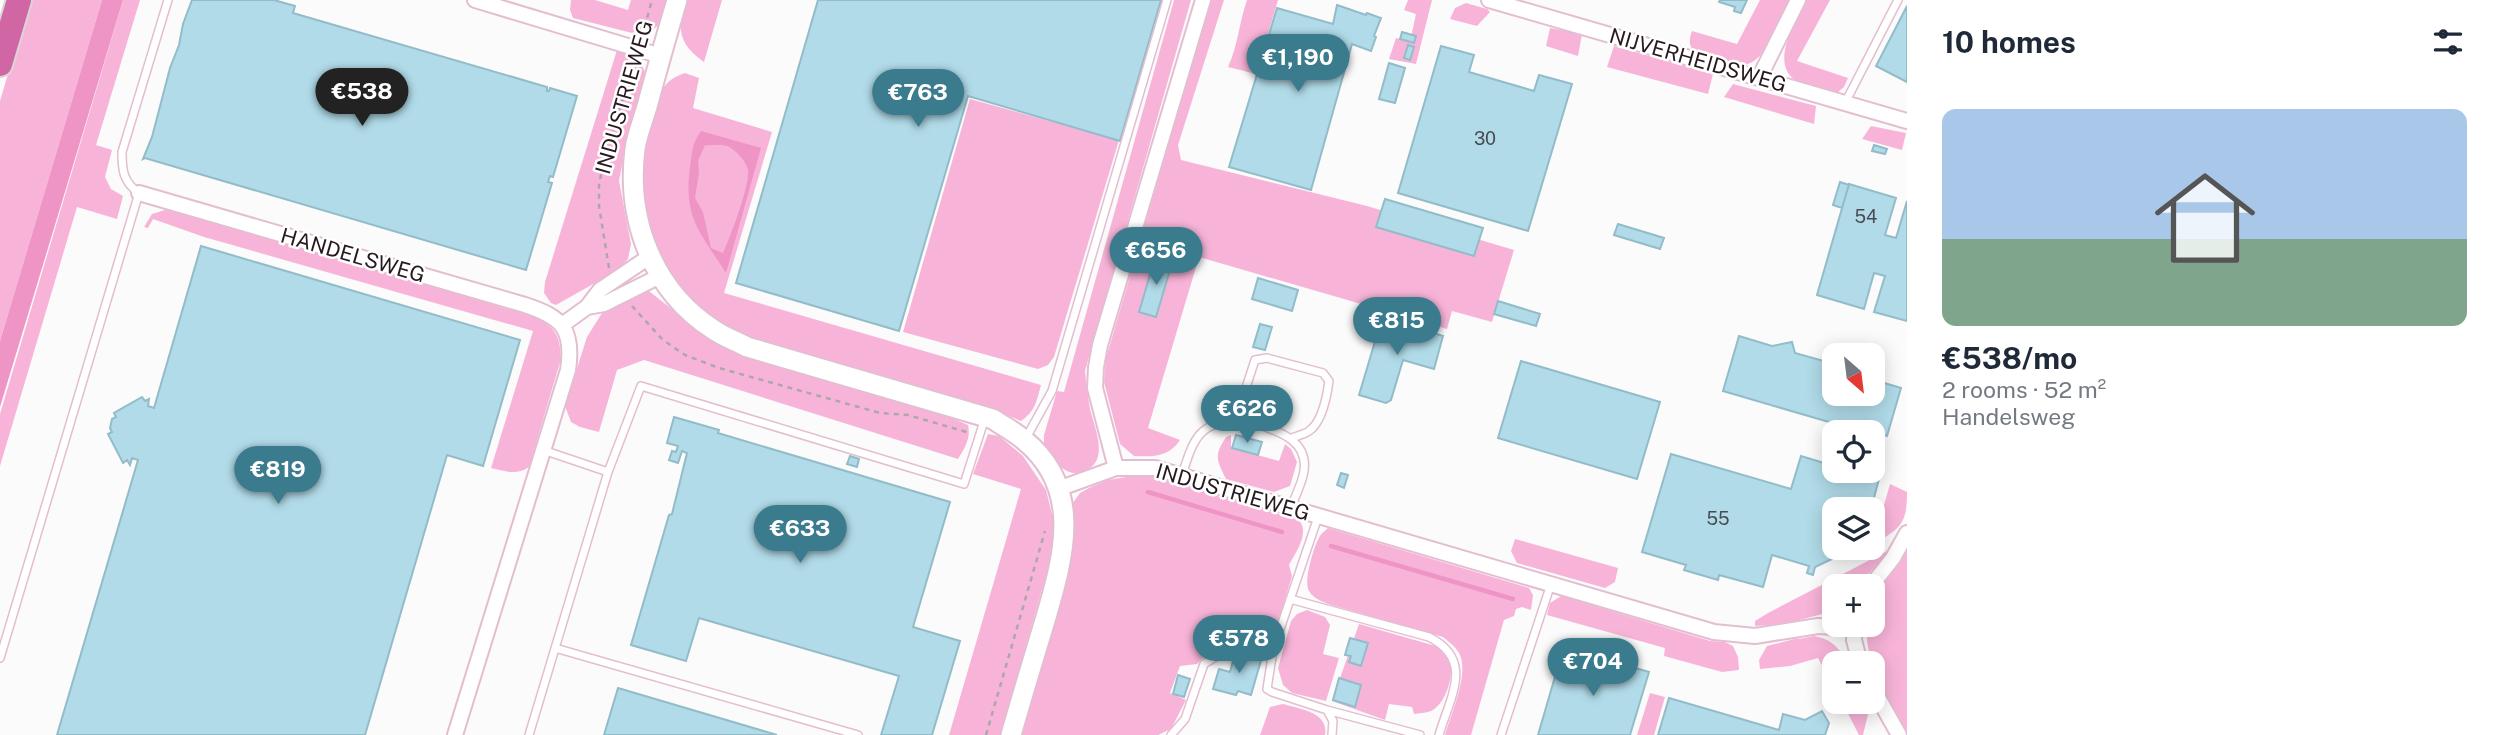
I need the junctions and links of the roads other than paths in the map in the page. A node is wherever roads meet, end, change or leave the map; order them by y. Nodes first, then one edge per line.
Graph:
1 (19, 0) edge
2 (168, 0) edge
3 (475, 0) edge
4 (677, 0) edge
5 (1167, 0) edge
6 (1203, 0) edge
7 (1489, 0) edge
8 (1798, 0) edge
9 (1898, 0) edge
10 (661, 56) junction
11 (0, 64) edge
12 (1759, 78) junction
13 (1845, 103) junction
14 (1907, 121) edge
15 (139, 193) junction
16 (649, 257) junction
17 (660, 276) junction
18 (587, 307) junction
19 (562, 325) junction
20 (1242, 419) junction
21 (982, 427) junction
22 (1292, 438) junction
23 (1024, 440) junction
24 (542, 450) junction
25 (1116, 468) junction
26 (608, 472) junction
27 (1182, 475) junction
28 (1058, 489) junction
29 (1290, 508) junction
30 (1318, 516) junction
31 (1907, 533) edge
32 (1881, 574) edge
33 (1551, 584) junction
34 (1290, 599) junction
35 (1822, 626) edge
36 (555, 648) junction
37 (1273, 650) junction
38 (0, 658) edge
39 (1327, 710) junction
40 (1885, 710) edge
41 (455, 735) edge
42 (529, 735) edge
43 (858, 735) edge
44 (1011, 735) edge
45 (1171, 735) edge
46 (1332, 735) edge
47 (1420, 735) edge
48 (1439, 735) edge
49 (1501, 735) edge
50 (1899, 735) edge

1 - 11 highway
2 - 15 lane
3 - 10 street
4 - 10 street, INDUSTRIEWEG
5 - 23 lane
6 - 25 street
7 - 12 street, NIJVERHEIDSWEG
8 - 12 street
9 - 13 lane
10 - 16 street, INDUSTRIEWEG
12 - 13 street, NIJVERHEIDSWEG
13 - 14 street, NIJVERHEIDSWEG
15 - 19 street, HANDELSWEG
15 - 38 lane
16 - 17 street, INDUSTRIEWEG
16 - 18 street
17 - 18 street
17 - 21 street, INDUSTRIEWEG
18 - 19 street
19 - 24 street
20 - 22 lane
20 - 22 lane
20 - 27 lane
21 - 23 street, INDUSTRIEWEG
21 - 26 lane
22 - 29 lane
23 - 28 street, INDUSTRIEWEG
24 - 26 lane
24 - 41 street
25 - 27 street, INDUSTRIEWEG
25 - 28 street, INDUSTRIEWEG
26 - 36 lane
27 - 29 street, INDUSTRIEWEG
28 - 44 street
29 - 30 street, INDUSTRIEWEG
30 - 33 street, INDUSTRIEWEG
30 - 34 lane
31 - 32 street
33 - 35 street, INDUSTRIEWEG
33 - 49 lane
34 - 37 lane
34 - 48 lane
36 - 42 lane
36 - 43 lane
37 - 39 lane
37 - 45 lane
39 - 46 lane
39 - 47 lane
40 - 50 street

